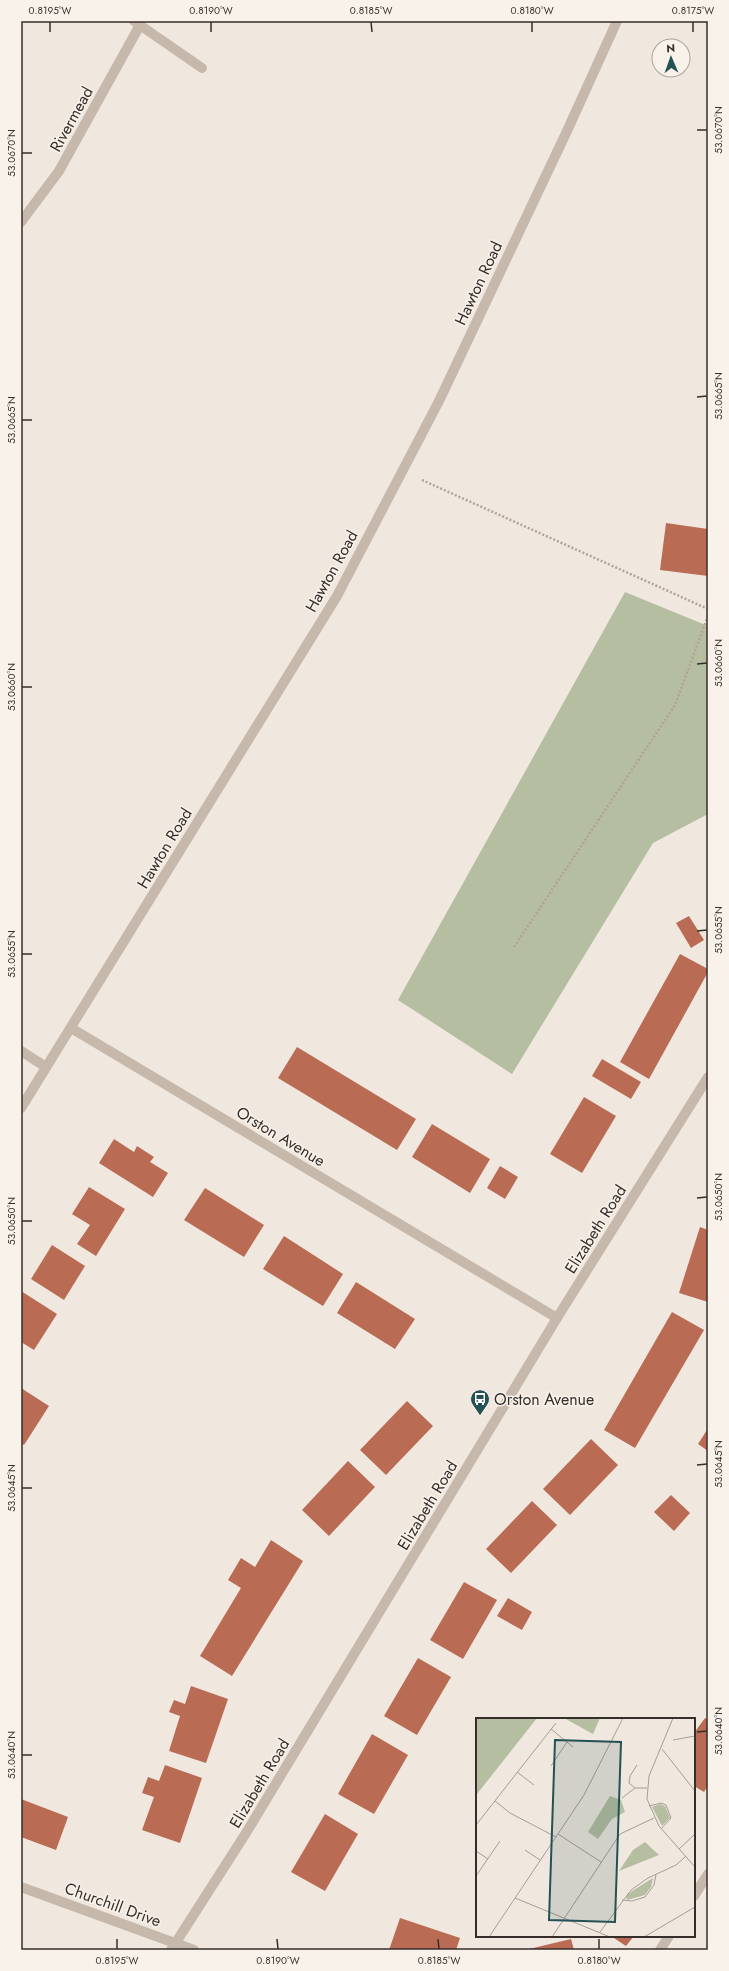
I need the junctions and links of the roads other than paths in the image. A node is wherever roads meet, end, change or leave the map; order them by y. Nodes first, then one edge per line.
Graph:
1 (617, 21) edge
2 (137, 23) edge
3 (202, 68) dead end
4 (21, 222) edge
5 (71, 1028) junction
6 (21, 1052) edge
7 (46, 1067) junction
8 (708, 1077) edge
9 (21, 1108) edge
10 (557, 1318) junction
11 (708, 1874) edge
12 (21, 1887) edge
13 (695, 1894) edge
14 (668, 1937) edge
15 (174, 1946) edge
16 (194, 1950) edge
17 (660, 1950) edge

1 - 5 street, Hawton Road
2 - 3 street, Rivermead
2 - 4 street, Rivermead
5 - 7 street, Hawton Road
5 - 10 street, Orston Avenue
6 - 7 street
7 - 9 street, Hawton Road
8 - 10 street, Elizabeth Road
10 - 15 street, Elizabeth Road
11 - 13 street
12 - 15 street, Churchill Drive
14 - 17 street
15 - 16 street, Churchill Drive

